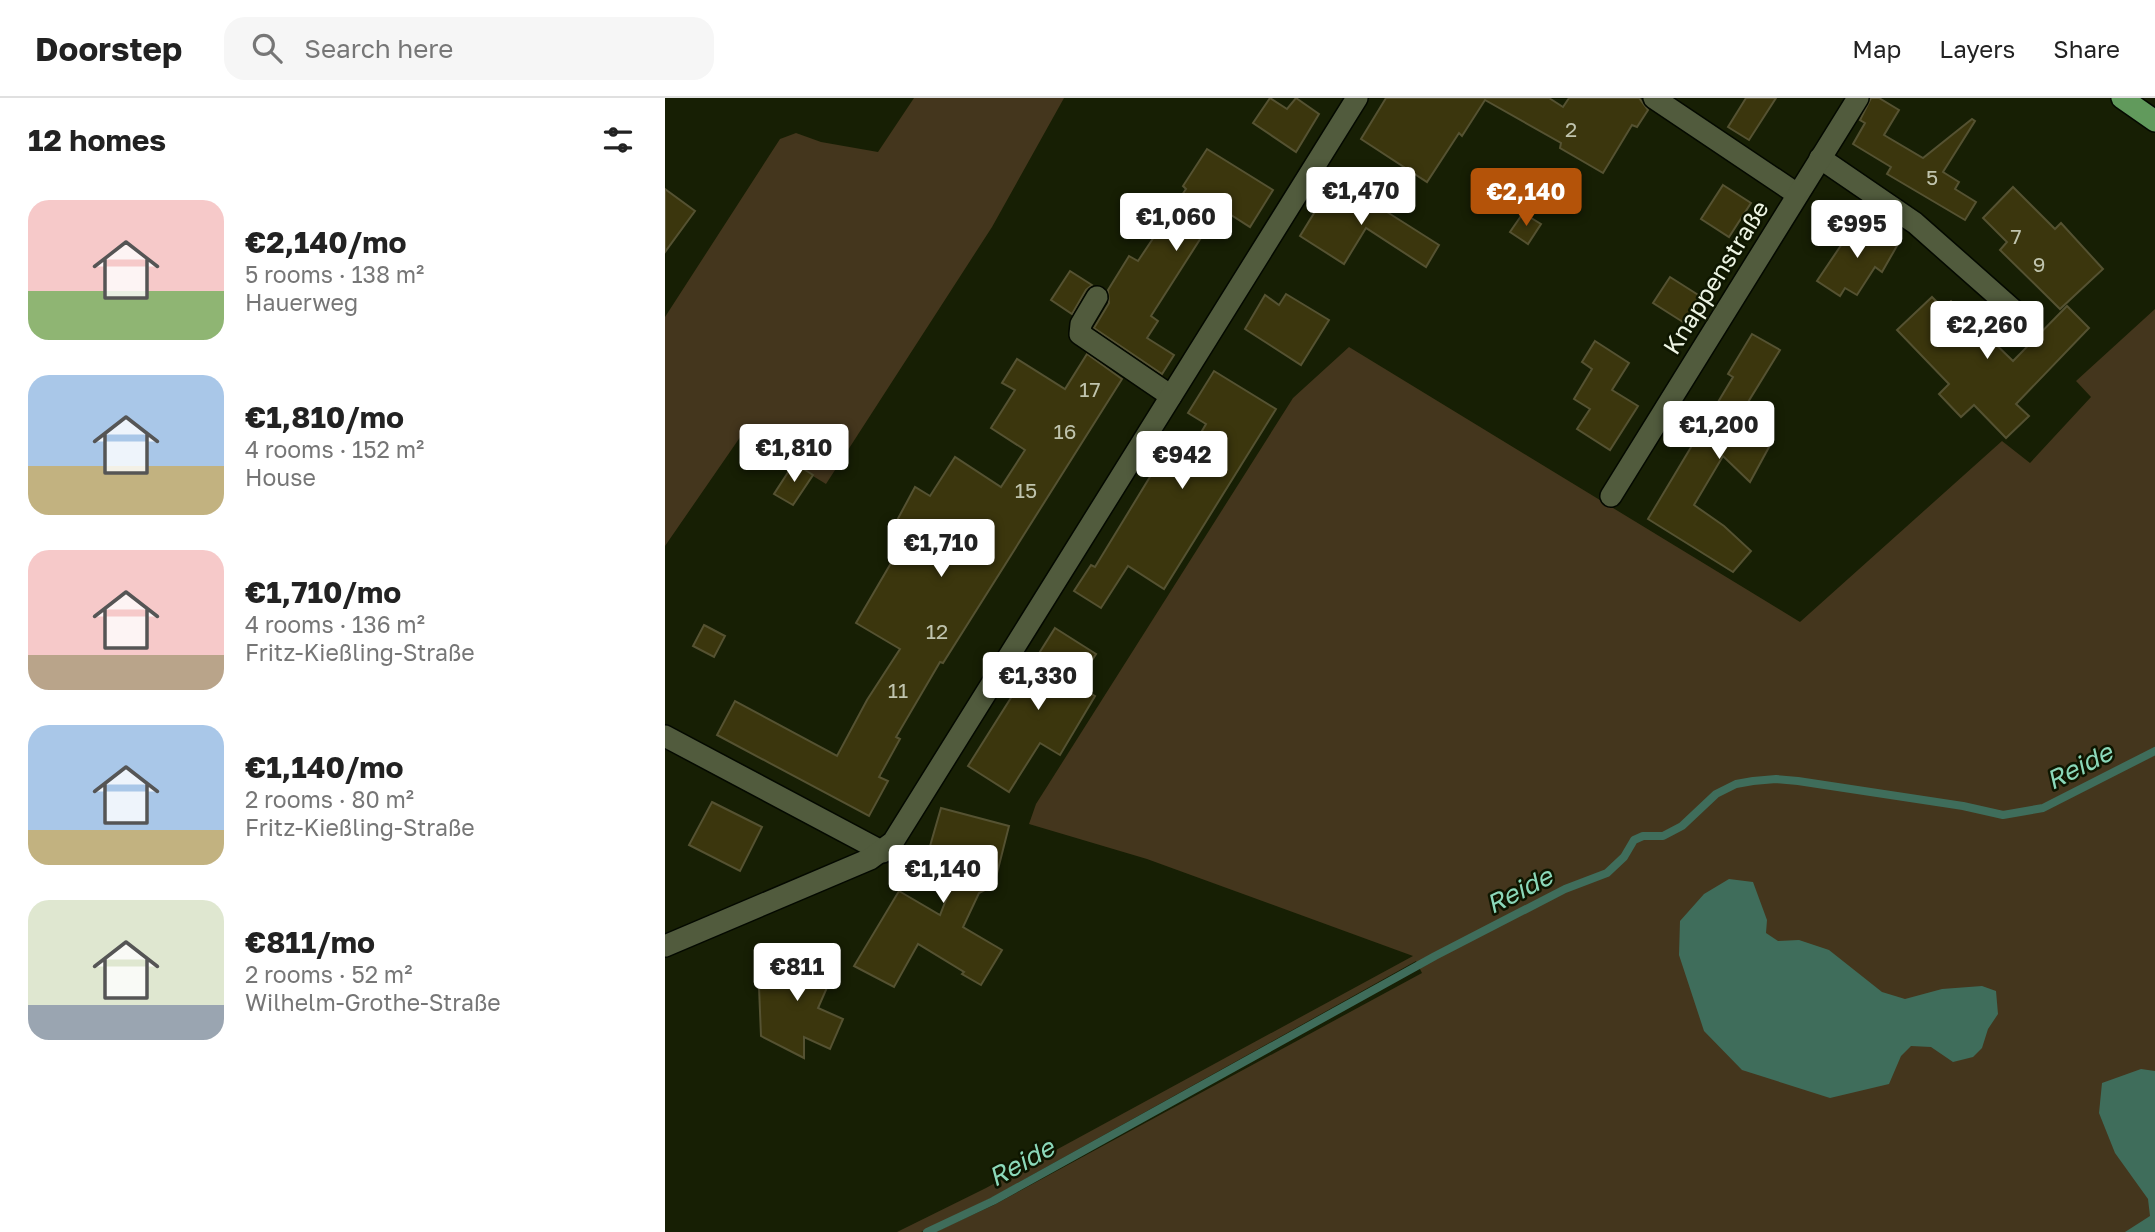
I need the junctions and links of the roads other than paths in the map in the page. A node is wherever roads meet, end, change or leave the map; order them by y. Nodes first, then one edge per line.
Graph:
1 (1357, 98) edge
2 (1654, 98) edge
3 (1857, 98) edge
4 (1820, 158) junction
5 (1797, 194) junction
6 (1097, 297) dead end
7 (2019, 315) dead end
8 (1171, 396) junction
9 (1611, 496) dead end
10 (665, 736) edge
11 (883, 852) junction
12 (665, 946) edge

1 - 8 street
2 - 5 street
3 - 4 street, Knappenstraße
4 - 5 street, Knappenstraße
4 - 7 street
5 - 9 street, Knappenstraße
6 - 8 street
8 - 11 street
10 - 11 street
11 - 12 street

